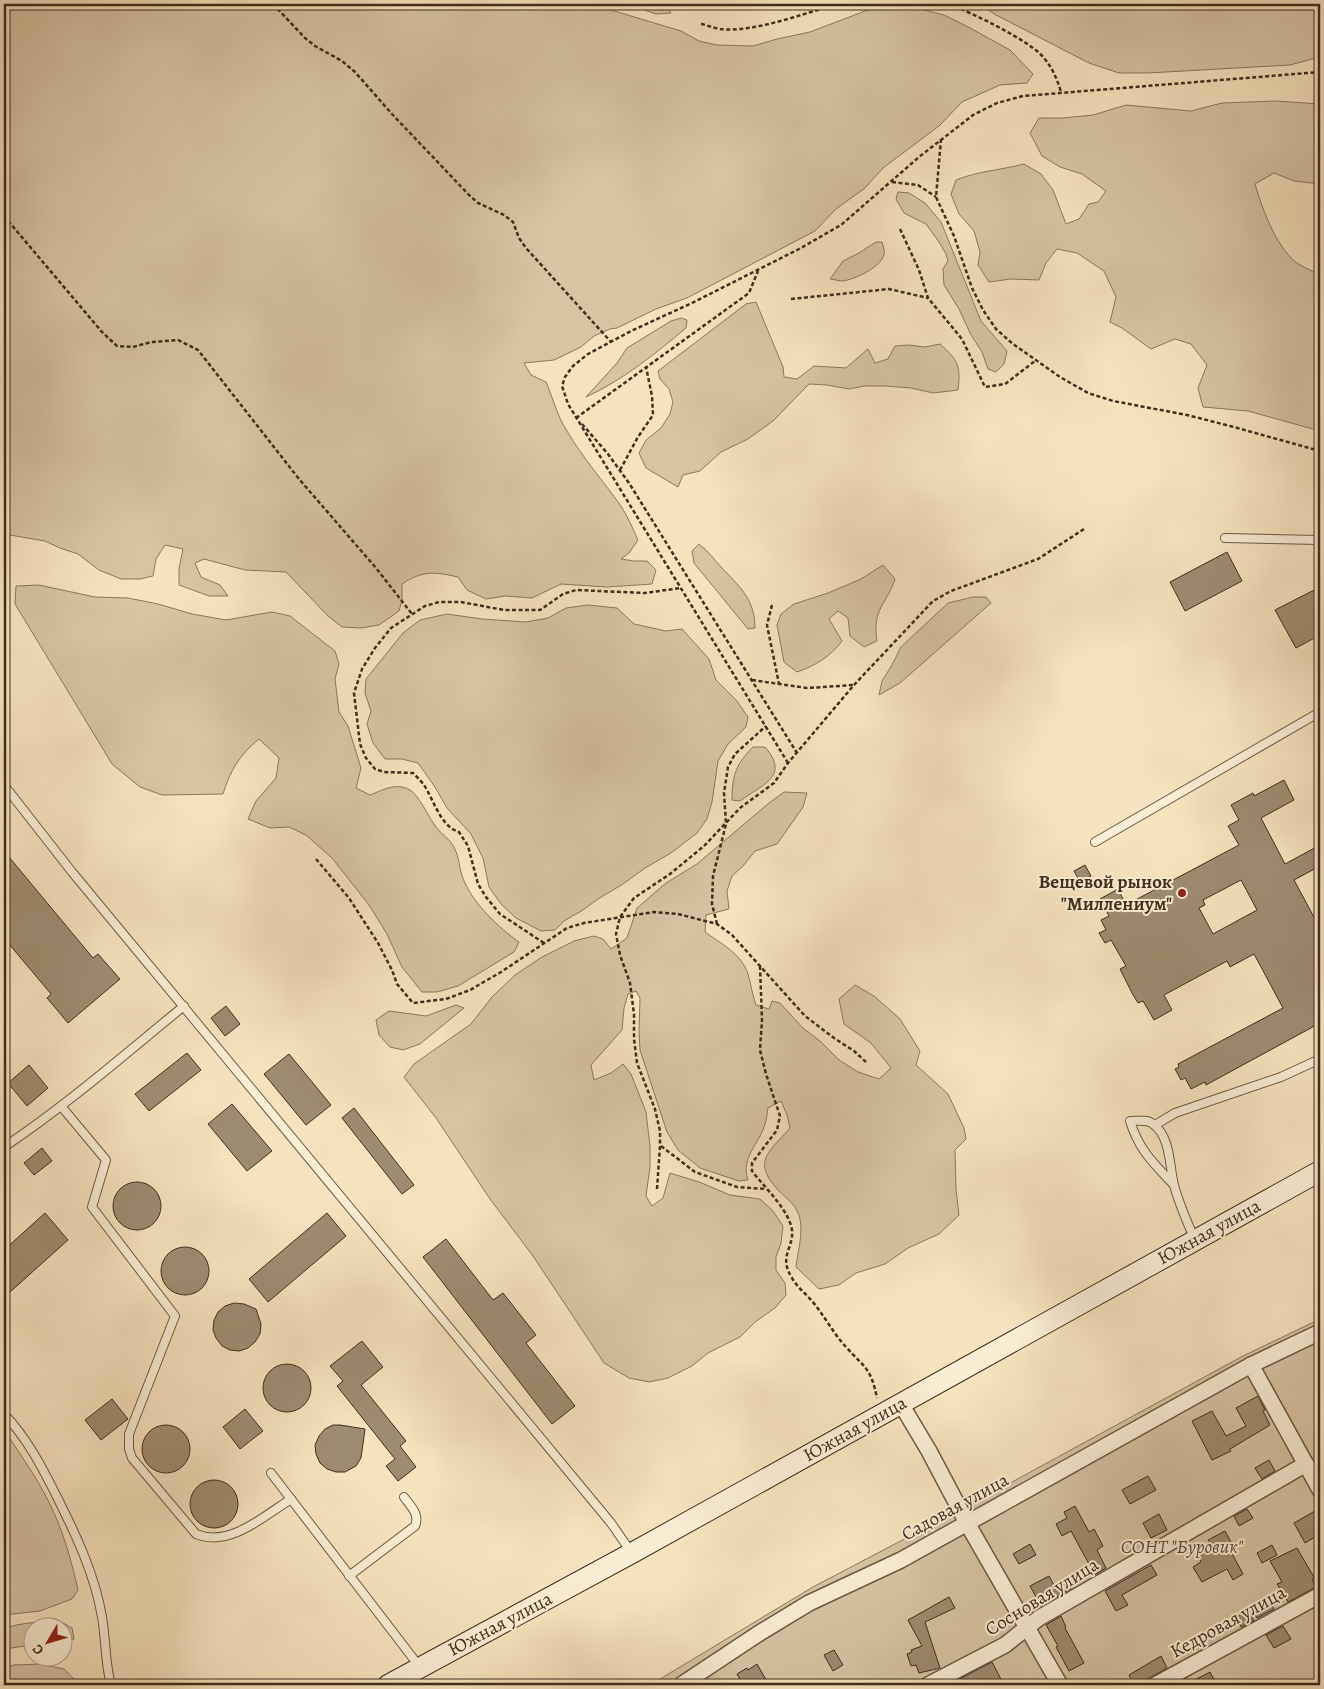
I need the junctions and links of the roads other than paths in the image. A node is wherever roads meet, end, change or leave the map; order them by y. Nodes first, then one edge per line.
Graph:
1 (1225, 538) dead end
2 (1320, 540) edge
3 (1320, 712) edge
4 (4, 785) edge
5 (1095, 842) dead end
6 (184, 1006) junction
7 (1320, 1059) edge
8 (61, 1106) junction
9 (1155, 1125) junction
10 (4, 1147) edge
11 (1320, 1171) edge
12 (1174, 1185) junction
13 (1195, 1240) junction
14 (1320, 1332) edge
15 (1251, 1365) junction
16 (901, 1404) junction
17 (4, 1414) edge
18 (1306, 1464) junction
19 (270, 1473) dead end
20 (1320, 1490) edge
21 (404, 1497) dead end
22 (291, 1500) junction
23 (966, 1523) junction
24 (632, 1553) junction
25 (349, 1576) junction
26 (1320, 1595) edge
27 (1027, 1628) junction
28 (420, 1668) junction
29 (110, 1685) edge
30 (388, 1685) edge
31 (681, 1685) edge
32 (928, 1685) edge
33 (1060, 1685) edge
34 (1155, 1685) edge

1 - 2 lane
3 - 5 lane
4 - 6 lane
6 - 8 lane
6 - 24 lane
7 - 9 lane
8 - 10 lane
8 - 22 lane
9 - 12 lane
9 - 12 lane
11 - 13 street, Южная улица
12 - 13 lane
13 - 16 street, Южная улица
14 - 15 street, Садовая улица
15 - 18 street
15 - 23 street, Садовая улица
16 - 23 street
16 - 24 street, Южная улица
17 - 29 lane
18 - 20 street
18 - 27 street, Сосновая улица
19 - 22 lane
21 - 25 lane
22 - 25 lane
23 - 27 street
23 - 31 street, Садовая улица
24 - 28 street, Южная улица
25 - 28 lane
26 - 34 street, Кедровая улица
27 - 32 street, Сосновая улица
27 - 33 street
28 - 30 street, Южная улица

